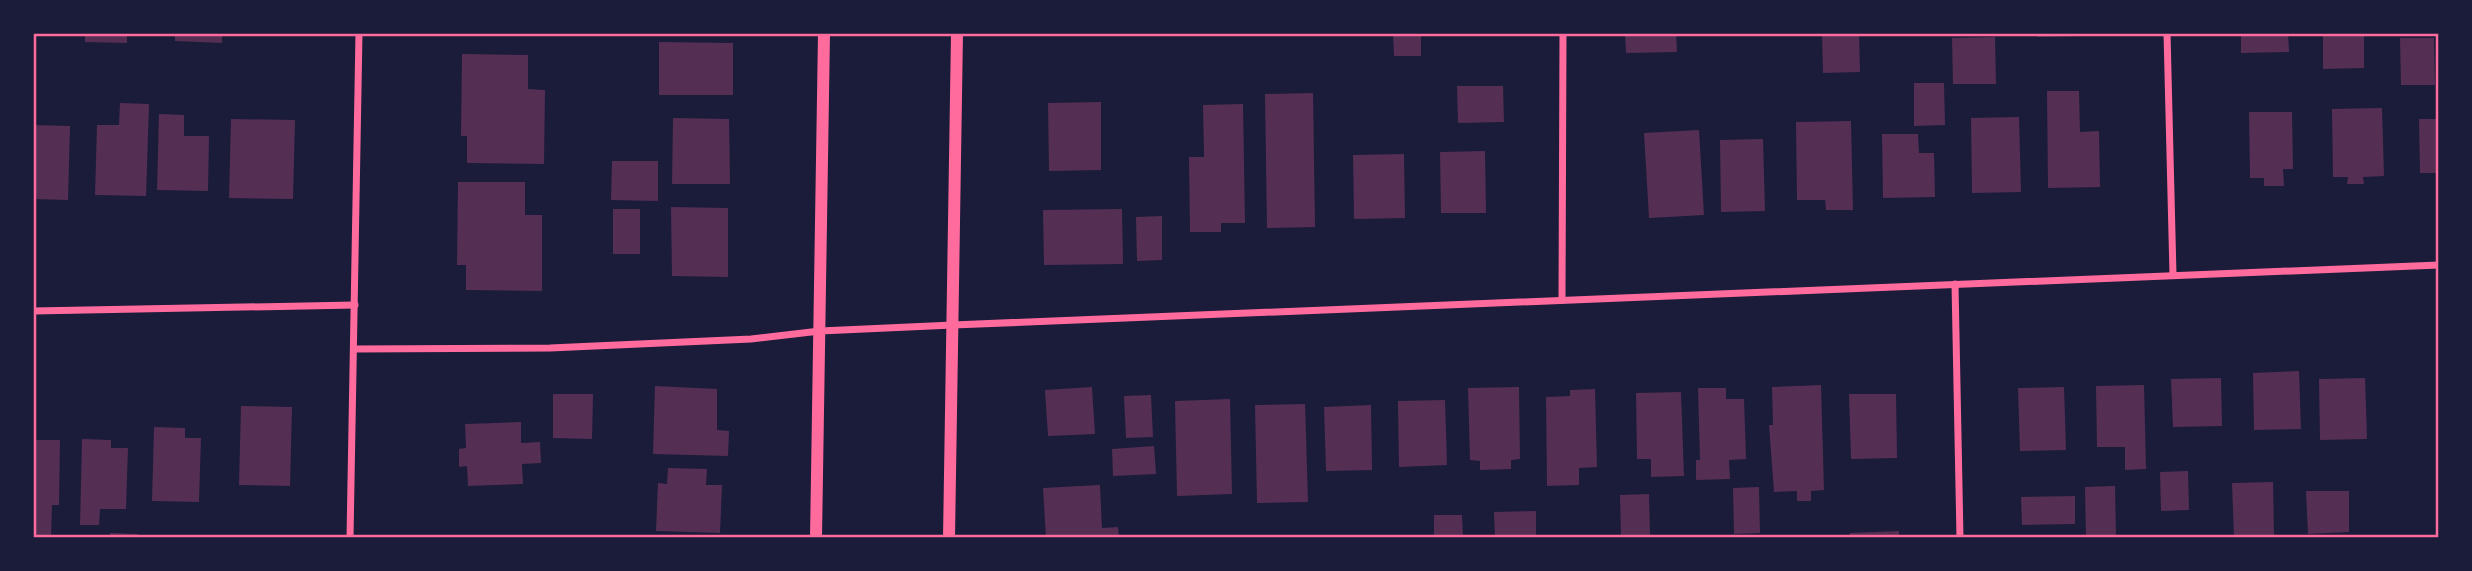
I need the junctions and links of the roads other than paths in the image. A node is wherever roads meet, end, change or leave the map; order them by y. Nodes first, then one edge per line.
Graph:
1 (359, 33) edge
2 (824, 33) edge
3 (957, 33) edge
4 (1563, 33) edge
5 (2168, 33) edge
6 (2439, 265) edge
7 (2172, 275) junction
8 (1955, 284) junction
9 (1562, 299) junction
10 (355, 305) junction
11 (33, 311) edge
12 (953, 324) junction
13 (820, 331) junction
14 (354, 349) junction
15 (349, 538) edge
16 (816, 538) edge
17 (949, 538) edge
18 (1960, 538) edge

1 - 10 street
2 - 13 street
3 - 12 street
4 - 9 street
5 - 7 street
6 - 7 street
7 - 8 street
8 - 9 street
8 - 18 street
9 - 12 street
10 - 11 street
10 - 14 street
12 - 13 street
12 - 17 street
13 - 14 street
13 - 16 street
14 - 15 street

